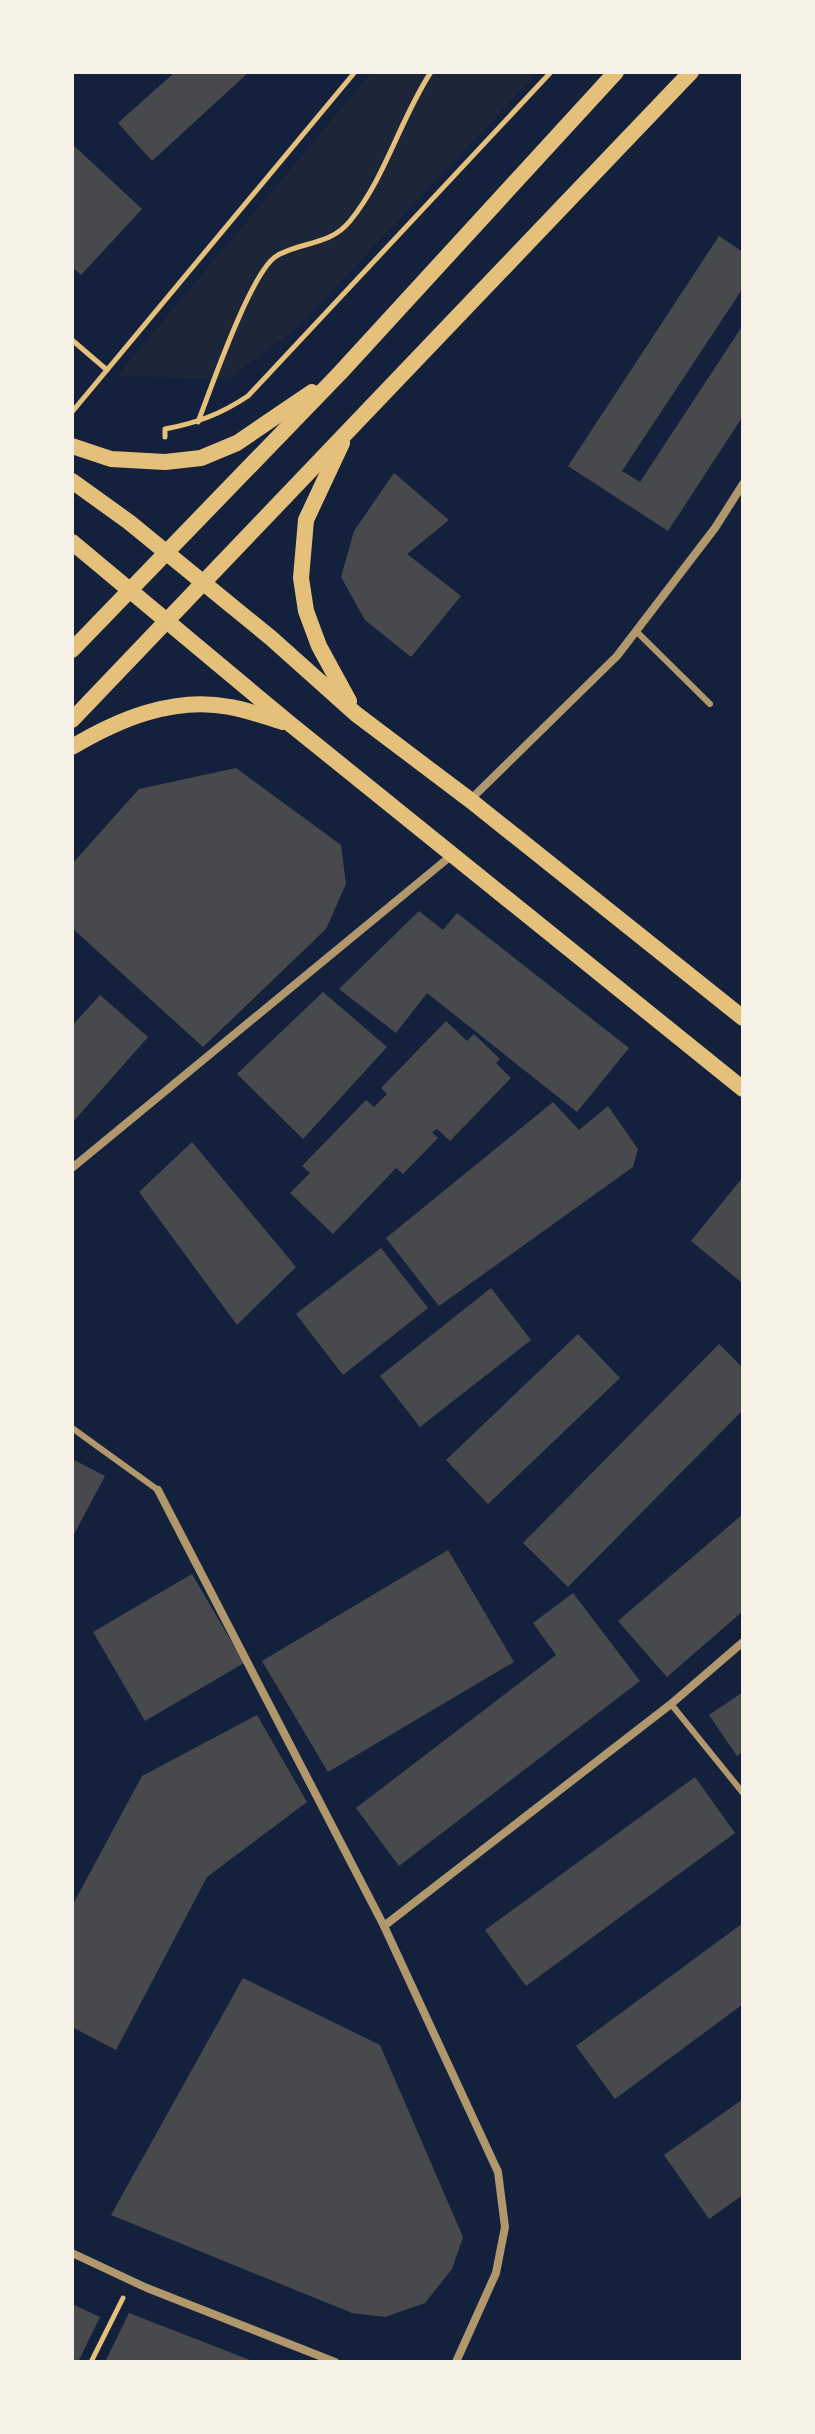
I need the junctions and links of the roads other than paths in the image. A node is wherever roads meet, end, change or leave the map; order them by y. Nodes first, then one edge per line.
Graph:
1 (616, 72) edge
2 (691, 72) edge
3 (340, 373) junction
4 (348, 431) junction
5 (72, 446) edge
6 (72, 481) edge
7 (743, 484) edge
8 (72, 542) edge
9 (166, 552) junction
10 (203, 582) junction
11 (129, 591) junction
12 (166, 621) junction
13 (636, 631) junction
14 (72, 650) edge
15 (710, 704) dead end
16 (356, 714) junction
17 (72, 720) edge
18 (289, 723) junction
19 (72, 747) edge
20 (470, 800) junction
21 (452, 855) junction
22 (743, 1018) edge
23 (743, 1089) edge
24 (72, 1168) edge
25 (72, 1428) edge
26 (158, 1490) joint
27 (743, 1642) edge
28 (671, 1704) junction
29 (743, 1793) edge
30 (384, 1926) junction
31 (72, 2253) edge
32 (335, 2362) edge
33 (456, 2362) edge

1 - 3 main road
2 - 4 main road
3 - 5 main road
3 - 9 main road
4 - 10 main road
4 - 16 main road
6 - 9 main road
7 - 13 street
8 - 11 main road
9 - 10 main road
9 - 11 main road
10 - 12 main road
10 - 16 main road
11 - 12 main road
11 - 14 main road
12 - 17 main road
12 - 18 main road
13 - 15 lane
13 - 20 street
16 - 20 main road
18 - 19 main road
18 - 21 main road
20 - 22 main road
21 - 23 main road
21 - 24 street
25 - 26 lane
26 - 30 street
27 - 28 street
28 - 29 lane
28 - 30 street
30 - 33 street
31 - 32 street

